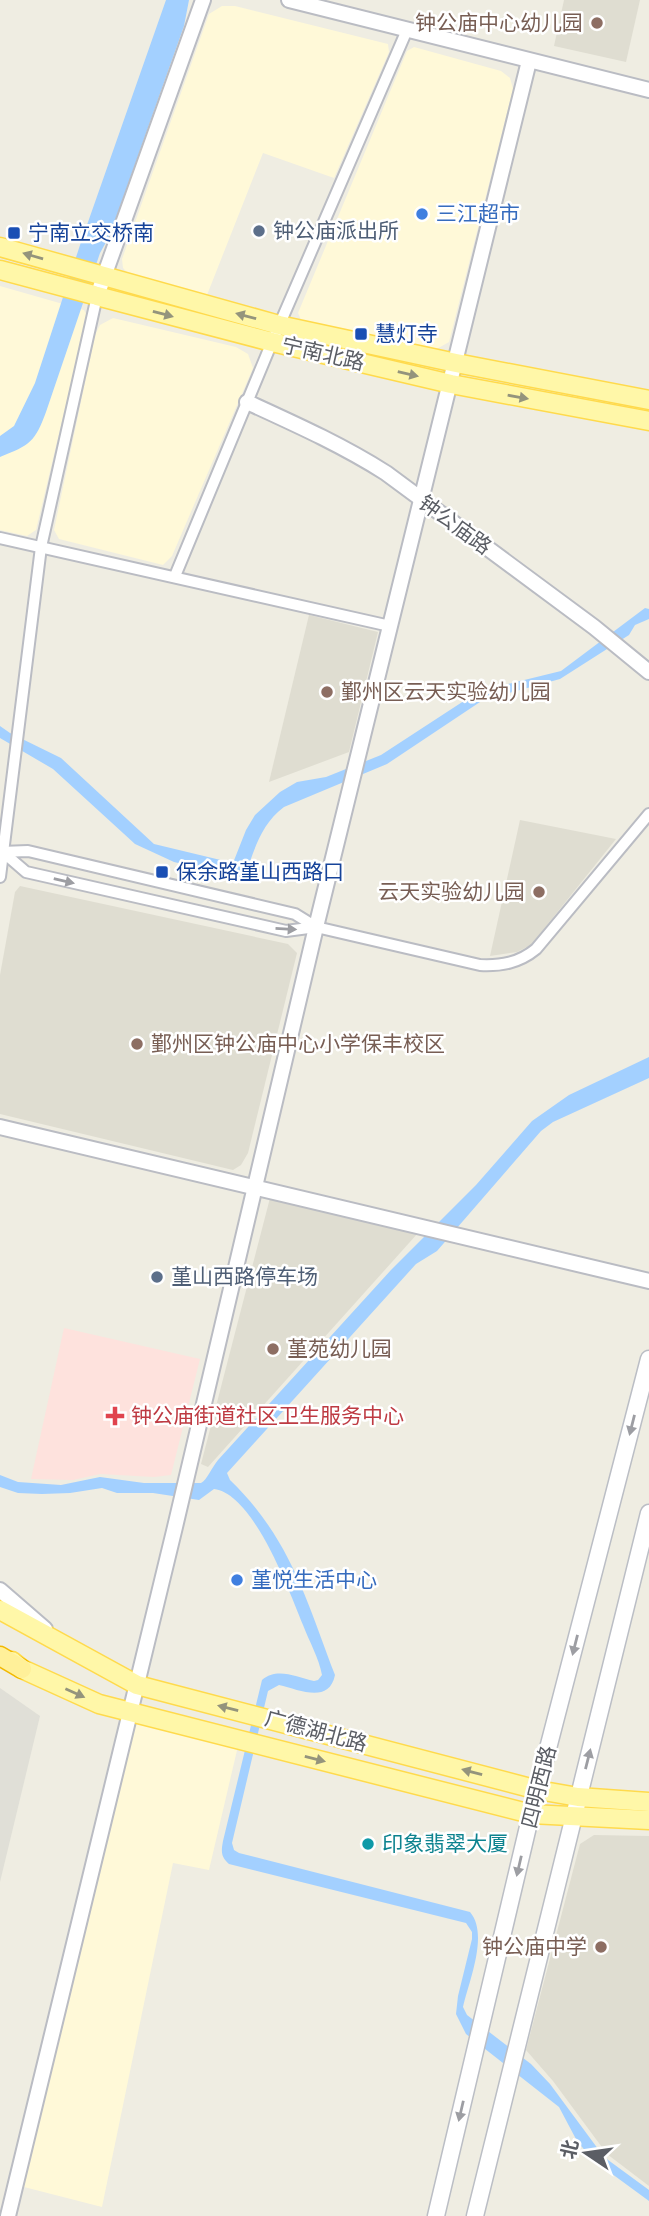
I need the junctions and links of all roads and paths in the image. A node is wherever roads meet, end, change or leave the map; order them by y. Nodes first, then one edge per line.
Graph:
1 (203, 0) edge
2 (289, 0) edge
3 (407, 30) junction
4 (529, 61) junction
5 (649, 90) edge
6 (0, 247) edge
7 (0, 270) edge
8 (102, 277) junction
9 (95, 296) junction
10 (275, 334) junction
11 (456, 363) junction
12 (451, 384) junction
13 (649, 400) edge
14 (247, 402) junction
15 (649, 421) edge
16 (421, 500) junction
17 (0, 538) edge
18 (41, 547) junction
19 (175, 576) junction
20 (390, 626) junction
21 (649, 672) edge
22 (649, 814) edge
23 (2, 853) edge
24 (0, 877) edge
25 (316, 928) junction
26 (0, 1127) edge
27 (255, 1187) junction
28 (649, 1281) edge
29 (649, 1359) edge
30 (649, 1513) edge
31 (0, 1590) edge
32 (0, 1610) edge
33 (62, 1643) junction
34 (0, 1656) edge
35 (22, 1669) joint
36 (136, 1685) junction
37 (130, 1712) junction
38 (538, 1790) junction
39 (578, 1797) junction
40 (649, 1802) edge
41 (531, 1814) junction
42 (573, 1816) junction
43 (649, 1820) edge
44 (8, 2216) edge
45 (436, 2216) edge
46 (475, 2216) edge

1 - 8 street
2 - 3 street
3 - 4 street
3 - 10 street
4 - 5 street
4 - 11 street
8 -> 6 main road, 宁南北路
7 - 9 main road, 宁南北路
8 - 9 street
10 -> 8 main road, 宁南北路
9 -> 10 main road, 宁南北路
9 - 18 street
10 - 11 main road, 宁南北路
10 -> 12 main road, 宁南北路
10 - 14 street
11 - 12 street
11 - 13 main road, 宁南北路
12 -> 15 main road, 宁南北路
12 - 16 street
14 - 16 street, 钟公庙路
14 - 19 street
16 - 20 street
16 - 21 street, 钟公庙路
17 - 18 street
18 - 19 street
18 - 23 street
19 - 20 street
20 - 25 street
22 - 25 street
23 - 24 street
23 - 25 street
23 -> 25 street
25 - 27 street
26 - 27 street
27 - 28 street
27 - 36 street
29 -> 38 main road, 四明西路
39 -> 30 main road, 四明西路
31 - 33 street
32 - 33 main road, 广德湖北路
33 - 36 main road, 广德湖北路
34 - 35 highway
35 -> 37 main road, 广德湖北路
36 - 37 street
38 -> 36 main road, 广德湖北路
37 -> 41 main road, 广德湖北路
37 - 44 street
38 - 39 main road, 广德湖北路
38 - 41 main road, 四明西路
39 - 40 main road, 广德湖北路
39 - 42 main road, 四明西路
41 - 42 main road, 广德湖北路
41 -> 45 main road, 四明西路
42 - 43 main road, 广德湖北路
42 - 46 main road, 四明西路

